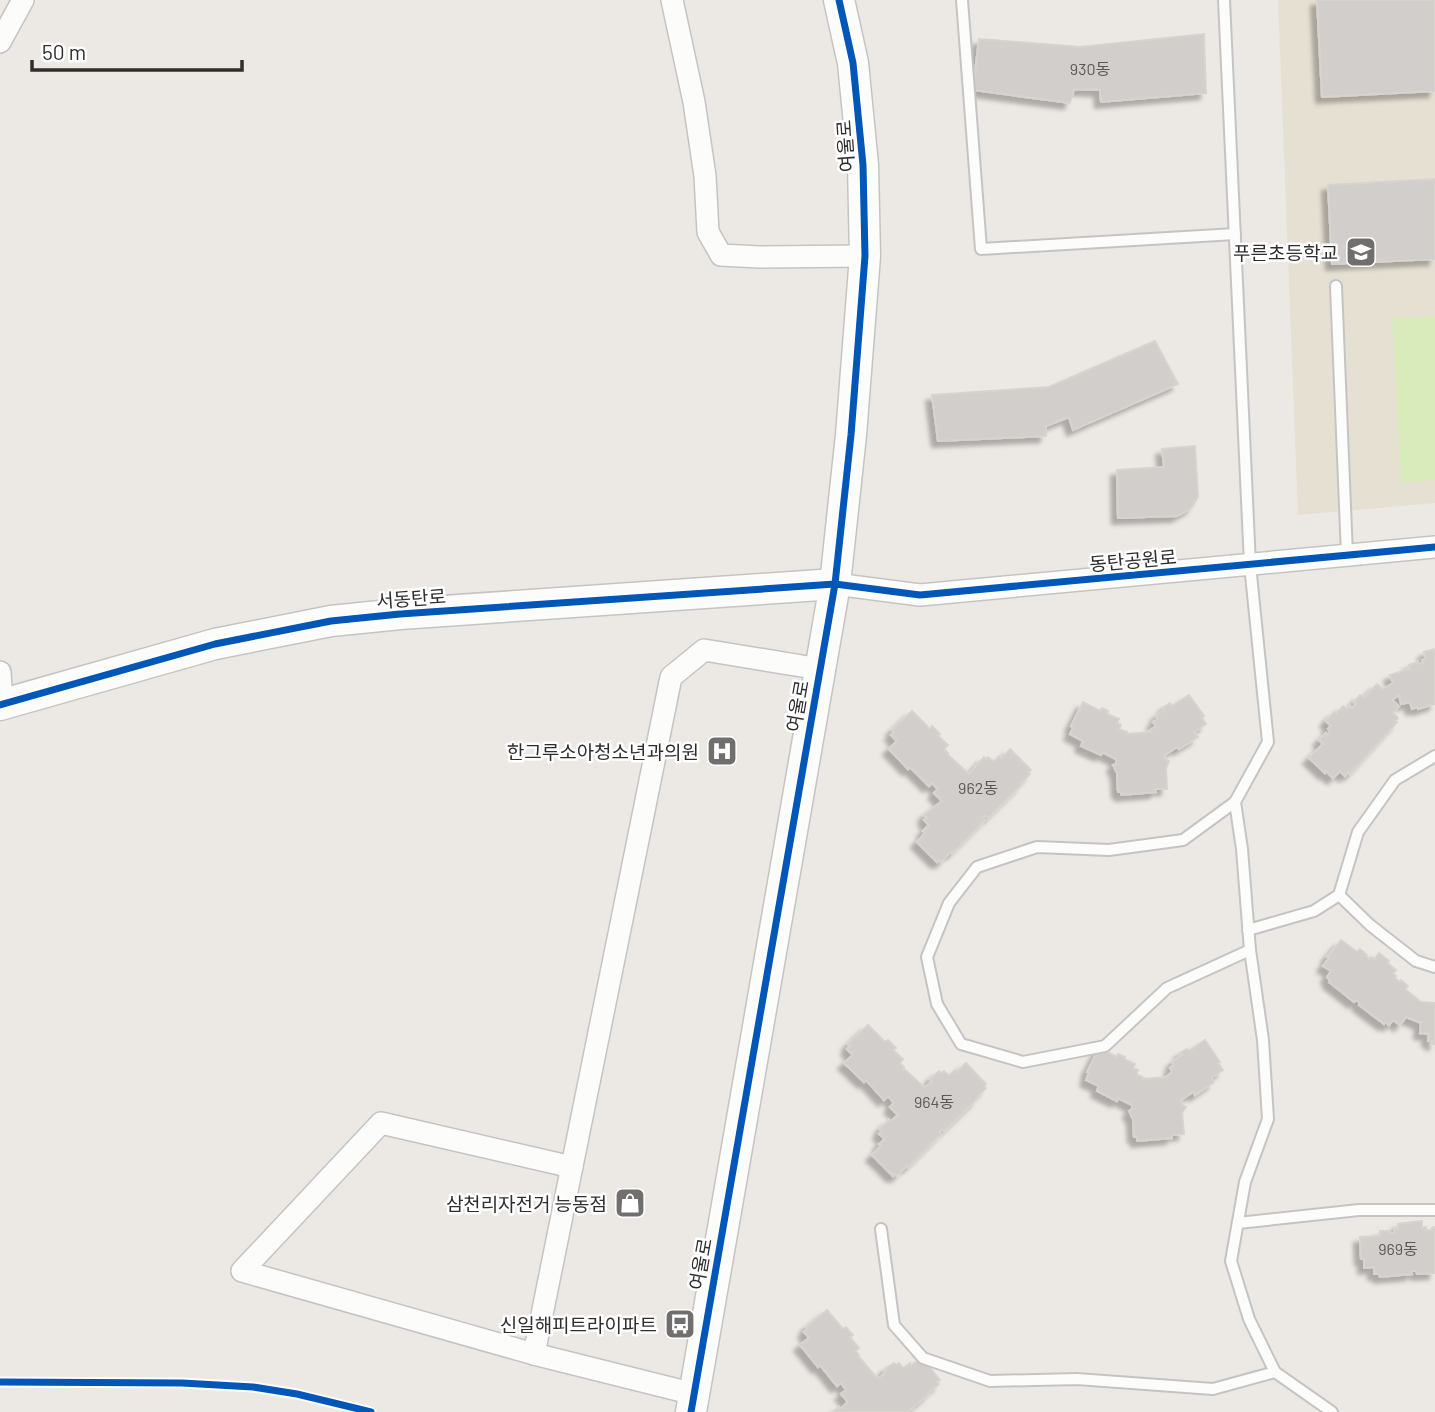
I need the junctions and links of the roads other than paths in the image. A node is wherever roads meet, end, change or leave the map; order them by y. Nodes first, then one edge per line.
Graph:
1 (23, 0) edge
2 (672, 0) edge
3 (839, 0) edge
4 (962, 0) edge
5 (1224, 0) edge
6 (0, 42) edge
7 (1235, 234) junction
8 (865, 256) junction
9 (1336, 286) dead end
10 (1435, 547) edge
11 (1347, 555) junction
12 (1250, 565) junction
13 (835, 584) junction
14 (820, 669) junction
15 (0, 672) edge
16 (1, 704) edge
17 (1435, 757) edge
18 (1235, 802) junction
19 (1339, 895) junction
20 (1248, 930) junction
21 (1250, 950) junction
22 (1435, 967) edge
23 (572, 1167) junction
24 (1435, 1210) edge
25 (1238, 1223) junction
26 (881, 1229) dead end
27 (534, 1354) junction
28 (1275, 1372) junction
29 (692, 1403) edge
30 (1332, 1412) edge

1 - 6 street
2 - 8 street
3 - 8 street, 여울로
4 - 7 lane
5 - 7 lane
7 - 12 lane
8 - 13 street, 여울로
9 - 11 lane
10 - 11 street, 동탄공원로
11 - 12 street, 동탄공원로
12 - 13 street, 동탄공원로
12 - 18 lane
13 - 14 street, 여울로
13 - 16 street, 서동탄로
14 - 23 street
14 - 29 street, 여울로
15 - 16 street, 서동탄로
17 - 19 lane
18 - 20 lane
18 - 21 lane
19 - 20 lane
19 - 22 lane
20 - 21 lane
21 - 25 lane
23 - 27 street
23 - 27 street
24 - 25 lane
25 - 28 lane
26 - 28 lane
27 - 29 street
28 - 30 lane

